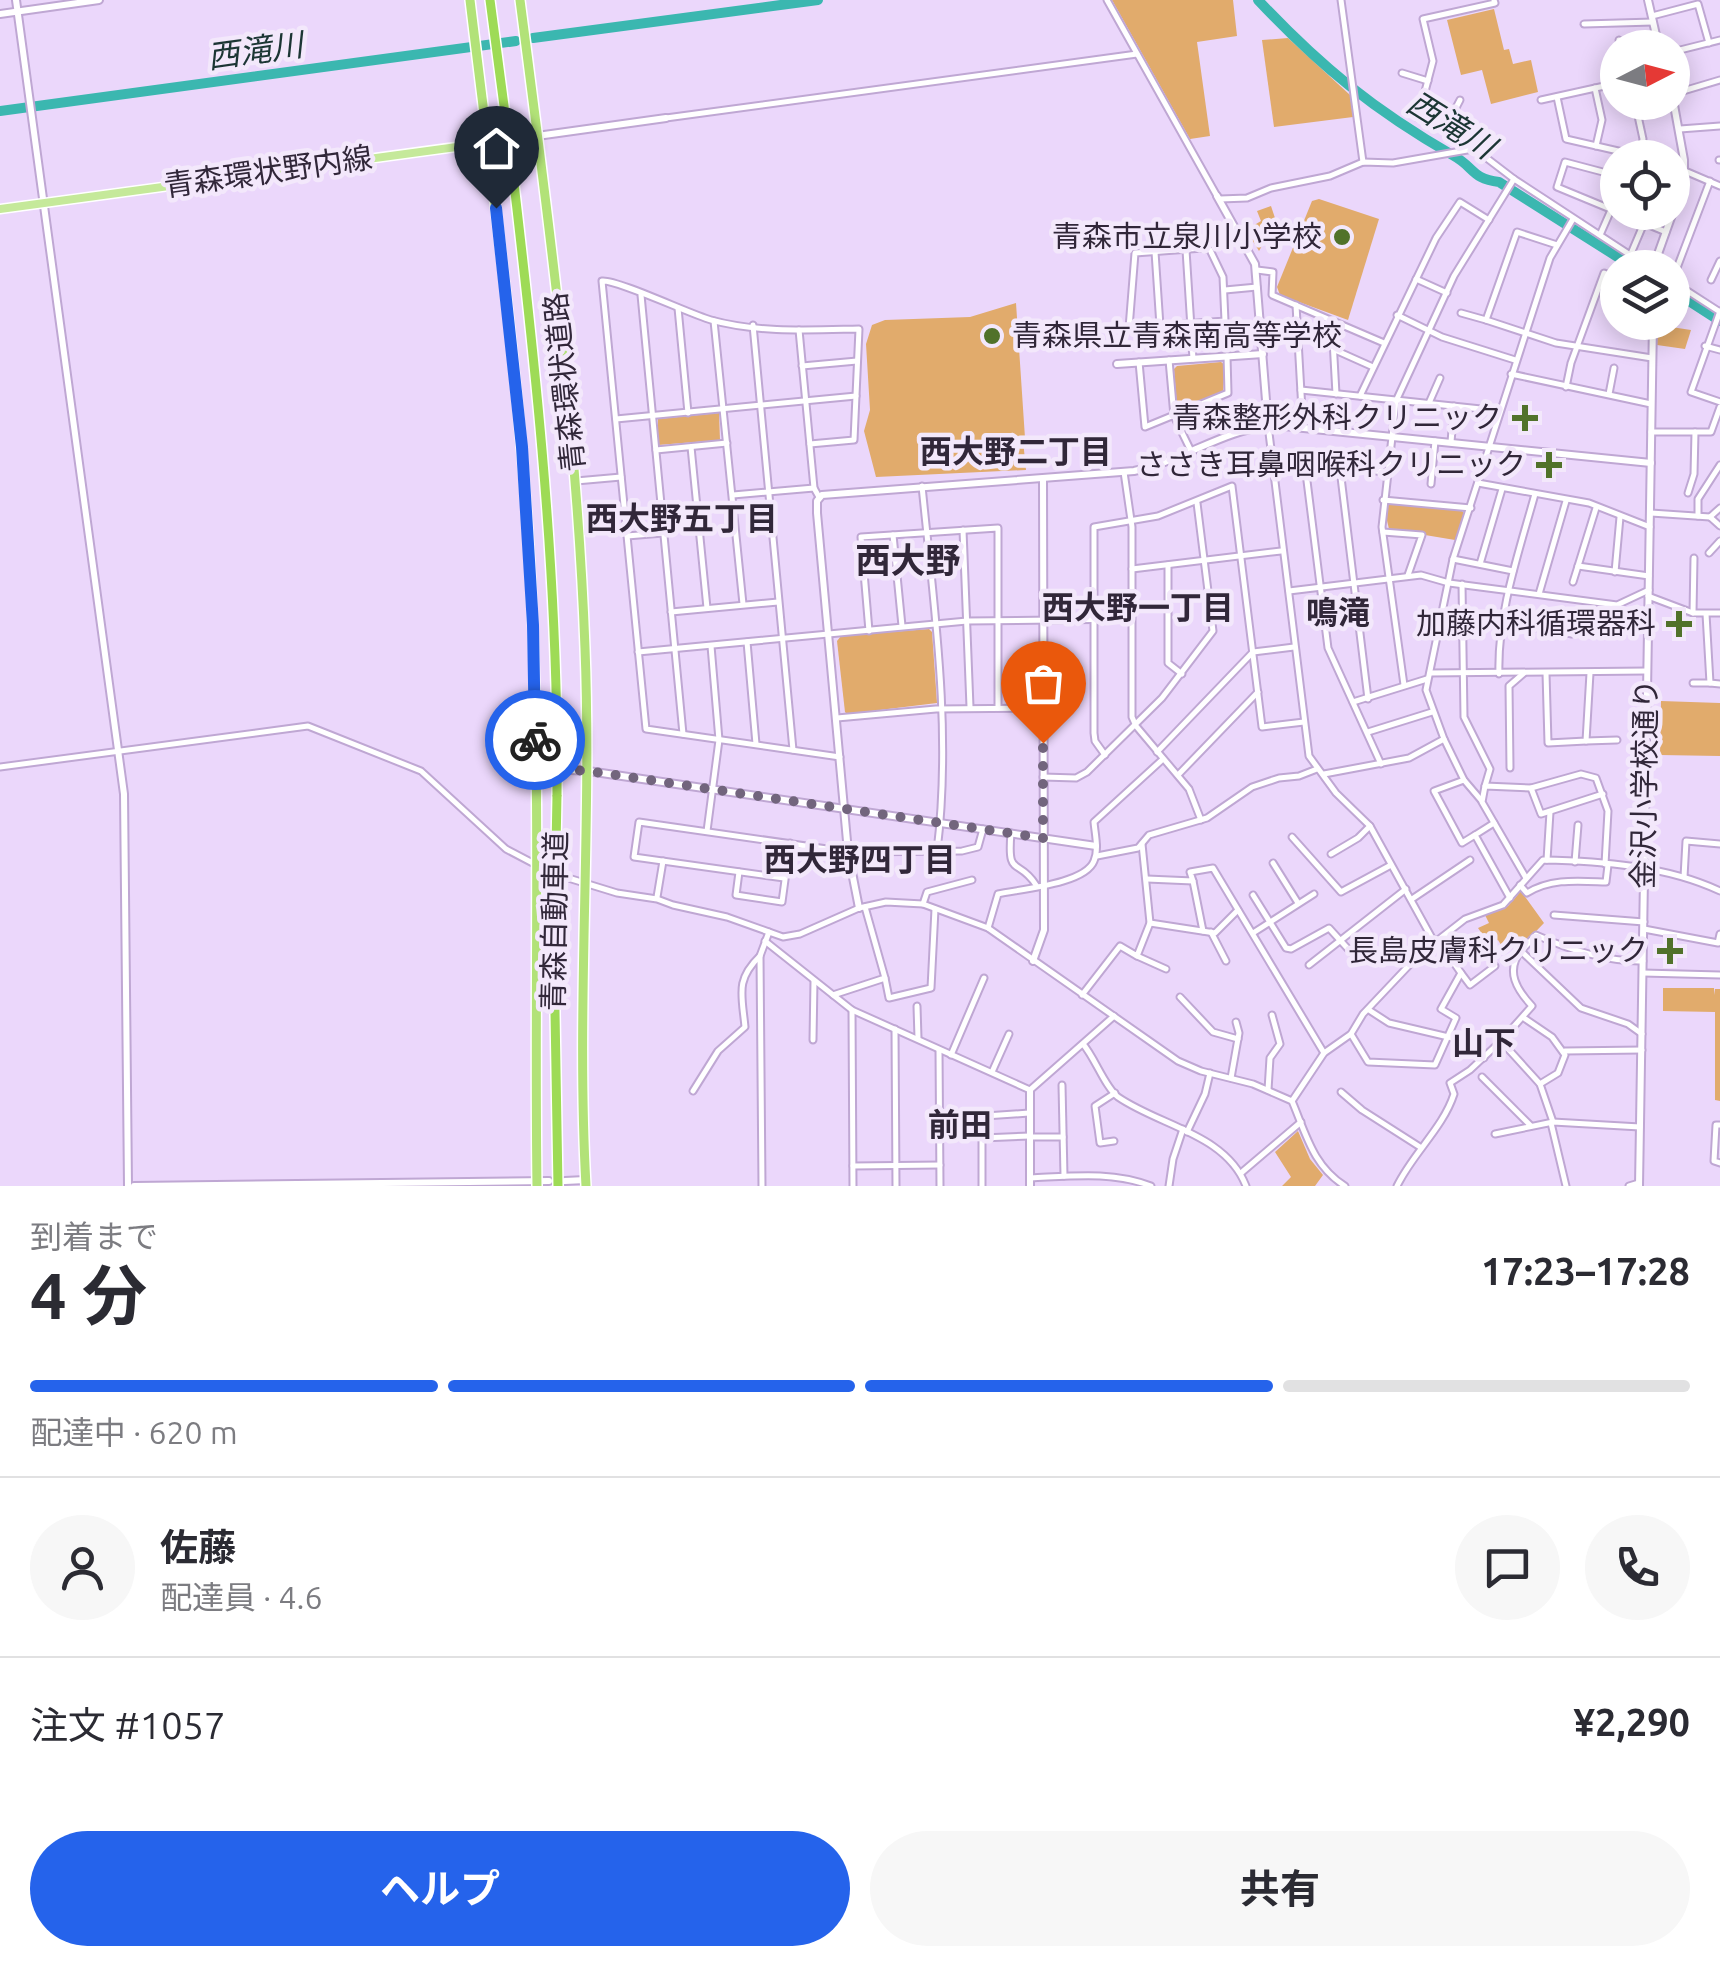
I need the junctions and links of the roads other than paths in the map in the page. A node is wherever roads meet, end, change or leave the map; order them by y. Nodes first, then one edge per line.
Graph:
1 (16, 0) edge
2 (99, 0) edge
3 (470, 0) edge
4 (490, 0) edge
5 (520, 0) edge
6 (1107, 0) edge
7 (1340, 0) edge
8 (1494, 0) edge
9 (1648, 0) edge
10 (17, 11) junction
11 (0, 14) edge
12 (1652, 19) junction
13 (1584, 24) dead end
14 (1655, 30) edge
15 (1720, 40) edge
16 (1708, 43) junction
17 (1690, 48) edge
18 (1137, 54) junction
19 (1402, 73) dead end
20 (1720, 80) edge
21 (1428, 81) junction
22 (1600, 87) edge
23 (1595, 88) junction
24 (1690, 89) edge
25 (1557, 96) junction
26 (1460, 100) dead end
27 (1541, 100) dead end
28 (666, 118) joint
29 (1639, 120) edge
30 (1678, 120) edge
31 (1720, 126) edge
32 (1446, 127) junction
33 (1680, 129) junction
34 (537, 136) junction
35 (1681, 140) edge
36 (487, 142) junction
37 (1596, 146) junction
38 (1474, 149) junction
39 (1363, 162) junction
40 (1600, 171) edge
41 (1690, 173) edge
42 (1710, 180) junction
43 (1510, 186) junction
44 (1720, 186) edge
45 (1218, 198) junction
46 (43, 203) junction
47 (1600, 205) edge
48 (0, 209) edge
49 (1488, 220) junction
50 (1570, 223) junction
51 (1603, 230) edge
52 (1661, 230) edge
53 (1666, 232) joint
54 (1600, 236) junction
55 (1557, 245) junction
56 (1186, 250) junction
57 (1621, 250) edge
58 (1659, 250) edge
59 (1684, 250) edge
60 (1154, 252) junction
61 (1720, 261) edge
62 (1257, 270) junction
63 (1416, 279) junction
64 (1711, 280) dead end
65 (1600, 285) edge
66 (1258, 287) junction
67 (1225, 290) junction
68 (641, 294) junction
69 (1447, 294) junction
70 (1690, 295) edge
71 (1296, 305) junction
72 (678, 308) junction
73 (1461, 313) dead end
74 (1397, 315) junction
75 (1717, 315) edge
76 (1486, 320) junction
77 (714, 321) junction
78 (1332, 321) junction
79 (1191, 324) junction
80 (752, 326) junction
81 (1160, 326) junction
82 (799, 330) junction
83 (1428, 331) junction
84 (1525, 333) junction
85 (1652, 340) edge
86 (1384, 343) junction
87 (1578, 345) junction
88 (1705, 346) junction
89 (1334, 349) junction
90 (1720, 350) edge
91 (1263, 354) junction
92 (1227, 356) junction
93 (1652, 358) junction
94 (1193, 359) junction
95 (1170, 360) junction
96 (1515, 360) junction
97 (857, 361) junction
98 (1139, 362) junction
99 (1117, 364) dead end
100 (802, 366) junction
101 (1373, 367) junction
102 (1614, 368) dead end
103 (1511, 374) junction
104 (1440, 378) dead end
105 (1566, 386) junction
106 (1301, 390) junction
107 (1336, 394) junction
108 (1609, 394) junction
109 (856, 396) junction
110 (1360, 396) junction
111 (1396, 401) junction
112 (806, 402) junction
113 (1429, 404) junction
114 (1652, 404) junction
115 (1720, 404) edge
116 (760, 406) junction
117 (1454, 406) junction
118 (724, 409) junction
119 (1500, 410) junction
120 (688, 413) junction
121 (652, 416) junction
122 (1174, 416) junction
123 (616, 420) junction
124 (1268, 425) junction
125 (1303, 428) junction
126 (1651, 432) junction
127 (1695, 432) junction
128 (1392, 437) junction
129 (1435, 441) junction
130 (1451, 442) junction
131 (727, 444) junction
132 (810, 444) junction
133 (691, 447) junction
134 (1492, 447) junction
135 (656, 450) junction
136 (1191, 451) junction
137 (1272, 462) junction
138 (1650, 463) junction
139 (1305, 465) junction
140 (1720, 465) edge
141 (1340, 469) junction
142 (1124, 472) junction
143 (1387, 472) junction
144 (621, 477) junction
145 (1043, 479) junction
146 (576, 481) junction
147 (1478, 483) junction
148 (1432, 484) dead end
149 (922, 486) junction
150 (814, 488) junction
151 (1502, 489) junction
152 (768, 492) junction
153 (1688, 493) dead end
154 (1536, 494) junction
155 (733, 496) junction
156 (819, 498) junction
157 (1383, 500) junction
158 (1566, 501) junction
159 (1197, 503) junction
160 (1596, 507) junction
161 (1471, 508) junction
162 (1720, 508) edge
163 (1650, 513) junction
164 (1698, 516) junction
165 (1620, 517) junction
166 (1710, 517) junction
167 (1132, 521) junction
168 (1720, 526) edge
169 (1650, 528) junction
170 (963, 530) junction
171 (926, 532) junction
172 (1383, 532) junction
173 (663, 533) junction
174 (893, 535) junction
175 (627, 536) junction
176 (1720, 541) edge
177 (1282, 551) junction
178 (1709, 553) dead end
179 (1240, 556) junction
180 (1694, 558) dead end
181 (1453, 559) junction
182 (1204, 560) junction
183 (1480, 564) junction
184 (1168, 565) junction
185 (1578, 566) junction
186 (1132, 569) junction
187 (1514, 571) junction
188 (1615, 572) junction
189 (1408, 576) junction
190 (1649, 576) junction
191 (1388, 579) junction
192 (1573, 582) dead end
193 (1354, 583) junction
194 (1449, 583) junction
195 (1462, 584) junction
196 (1321, 587) junction
197 (1510, 590) junction
198 (1287, 592) junction
199 (1648, 593) junction
200 (1539, 594) junction
201 (779, 602) junction
202 (743, 604) junction
203 (707, 608) junction
204 (671, 612) junction
205 (1720, 612) edge
206 (1693, 614) junction
207 (1706, 614) junction
208 (1476, 618) dead end
209 (998, 620) junction
210 (1044, 620) junction
211 (1094, 620) junction
212 (1131, 620) junction
213 (967, 621) junction
214 (1504, 622) junction
215 (936, 624) junction
216 (902, 628) junction
217 (869, 631) junction
218 (828, 634) junction
219 (1572, 634) dead end
220 (783, 638) junction
221 (747, 642) junction
222 (711, 646) junction
223 (1294, 647) junction
224 (674, 649) junction
225 (638, 652) junction
226 (1253, 652) junction
227 (1647, 671) junction
228 (1524, 673) junction
229 (1546, 673) junction
230 (1182, 674) junction
231 (1462, 674) junction
232 (1499, 674) junction
233 (1590, 674) junction
234 (1429, 676) junction
235 (1693, 683) dead end
236 (1710, 683) junction
237 (1720, 684) edge
238 (1404, 685) junction
239 (1258, 692) junction
240 (1368, 698) junction
241 (1354, 702) junction
242 (942, 708) junction
243 (970, 708) junction
244 (998, 708) junction
245 (1044, 708) junction
246 (1432, 712) junction
247 (837, 718) junction
248 (1304, 722) junction
249 (1136, 726) junction
250 (1367, 732) junction
251 (683, 734) junction
252 (1444, 739) junction
253 (719, 740) junction
254 (1617, 740) dead end
255 (1586, 741) junction
256 (756, 745) junction
257 (793, 750) junction
258 (119, 752) junction
259 (1156, 752) junction
260 (1105, 756) junction
261 (840, 757) junction
262 (1163, 759) junction
263 (1381, 764) junction
264 (0, 767) edge
265 (536, 768) junction
266 (1510, 768) dead end
267 (1317, 769) junction
268 (588, 771) junction
269 (1324, 774) junction
270 (1178, 775) junction
271 (1043, 778) junction
272 (1464, 780) junction
273 (1484, 786) junction
274 (1531, 788) junction
275 (713, 790) junction
276 (1603, 794) junction
277 (1482, 802) junction
278 (846, 809) junction
279 (1550, 812) junction
280 (1201, 820) junction
281 (940, 823) junction
282 (1494, 823) junction
283 (1370, 826) junction
284 (1578, 826) dead end
285 (1685, 827) dead end
286 (983, 829) junction
287 (707, 831) junction
288 (1011, 833) junction
289 (1475, 835) junction
290 (1292, 837) dead end
291 (1043, 838) junction
292 (1686, 840) junction
293 (790, 844) junction
294 (1142, 844) junction
295 (1720, 844) edge
296 (1096, 846) junction
297 (937, 851) junction
298 (848, 852) junction
299 (1331, 854) dead end
300 (1096, 856) junction
301 (1470, 860) dead end
302 (1547, 860) junction
303 (663, 861) junction
304 (1575, 862) junction
305 (1273, 863) dead end
306 (534, 865) junction
307 (1392, 865) junction
308 (1607, 865) junction
309 (546, 870) dead end
310 (1644, 870) junction
311 (739, 872) junction
312 (565, 877) dead end
313 (1684, 877) junction
314 (784, 878) junction
315 (1147, 878) junction
316 (1526, 878) junction
317 (972, 880) dead end
318 (1193, 881) junction
319 (1040, 884) junction
320 (586, 885) junction
321 (1520, 885) junction
322 (1406, 889) junction
323 (1720, 892) edge
324 (1314, 894) dead end
325 (1253, 896) dead end
326 (1510, 898) junction
327 (657, 899) junction
328 (1412, 899) junction
329 (923, 904) junction
330 (1298, 904) junction
331 (862, 907) junction
332 (935, 908) junction
333 (1238, 910) junction
334 (1554, 915) dead end
335 (1150, 923) junction
336 (1269, 923) junction
337 (1644, 926) junction
338 (988, 928) junction
339 (769, 932) junction
340 (1207, 932) junction
341 (1252, 933) junction
342 (1720, 934) edge
343 (1435, 940) junction
344 (765, 941) junction
345 (1342, 941) junction
346 (1522, 951) junction
347 (760, 956) junction
348 (1137, 956) junction
349 (1032, 961) junction
350 (1226, 961) dead end
351 (1359, 961) dead end
352 (1643, 961) junction
353 (1309, 964) dead end
354 (1496, 966) dead end
355 (1166, 970) dead end
356 (1461, 973) junction
357 (1642, 973) junction
358 (1720, 975) edge
359 (885, 978) junction
360 (984, 978) dead end
361 (814, 980) junction
362 (833, 995) junction
363 (1082, 995) junction
364 (1180, 997) dead end
365 (917, 1006) dead end
366 (1368, 1009) junction
367 (852, 1010) junction
368 (1272, 1015) dead end
369 (1114, 1016) junction
370 (1524, 1018) junction
371 (1236, 1022) dead end
372 (895, 1029) junction
373 (1009, 1034) dead end
374 (1350, 1034) junction
375 (1642, 1034) junction
376 (1448, 1037) junction
377 (918, 1039) junction
378 (1238, 1039) junction
379 (813, 1040) dead end
380 (1501, 1041) junction
381 (1083, 1044) junction
382 (940, 1050) junction
383 (1642, 1050) junction
384 (1564, 1052) junction
385 (1324, 1053) junction
386 (952, 1056) junction
387 (1484, 1058) junction
388 (991, 1073) junction
389 (1210, 1073) junction
390 (1231, 1078) junction
391 (1482, 1078) dead end
392 (1540, 1084) junction
393 (1062, 1085) dead end
394 (1030, 1090) junction
395 (1268, 1090) junction
396 (693, 1091) dead end
397 (1341, 1092) dead end
398 (1114, 1093) junction
399 (1292, 1101) junction
400 (1029, 1113) junction
401 (1301, 1122) junction
402 (1552, 1123) junction
403 (1720, 1125) edge
404 (1530, 1126) junction
405 (1640, 1127) junction
406 (1185, 1131) junction
407 (1494, 1134) dead end
408 (985, 1136) junction
409 (1030, 1136) junction
410 (1062, 1137) junction
411 (1114, 1141) dead end
412 (1420, 1146) junction
413 (1720, 1163) edge
414 (852, 1166) junction
415 (896, 1166) junction
416 (940, 1166) junction
417 (1241, 1173) junction
418 (1066, 1176) junction
419 (558, 1182) edge
420 (1030, 1182) edge
421 (585, 1183) edge
422 (536, 1184) edge
423 (1639, 1184) edge
424 (131, 1186) edge
425 (762, 1186) edge
426 (852, 1186) edge
427 (896, 1186) edge
428 (940, 1186) edge
429 (982, 1186) edge
430 (1070, 1186) edge
431 (1151, 1186) edge
432 (1169, 1186) edge
433 (1246, 1186) edge
434 (1345, 1186) edge
435 (1397, 1186) edge
436 (1566, 1186) edge
437 (1629, 1186) edge

1 - 10 street
2 - 10 street
3 - 36 highway, 青森環状道路
4 - 419 highway, 青森自動車道, bridge
5 - 34 highway, 青森環状道路
6 - 18 street
7 - 39 street
8 - 21 street
9 - 12 street
10 - 11 street
10 - 46 street
12 - 13 street
12 - 14 street
12 - 16 street
15 - 16 street
16 - 17 street
18 - 28 street
18 - 45 street
19 - 21 street
20 - 24 street
21 - 32 street
22 - 23 street
23 - 25 street
23 - 37 street
25 - 27 street
25 - 37 street
26 - 32 street
28 - 34 street
29 - 37 street
30 - 33 street
31 - 33 street
32 - 38 street
33 - 35 street
34 - 36 main road, 青森環状野内線
34 - 146 highway, 青森環状道路
36 - 46 main road, 青森環状野内線
36 - 265 highway, 青森環状道路
38 - 39 street
38 - 43 street
39 - 45 street
40 - 47 street
41 - 42 street
42 - 44 street
42 - 59 street
43 - 49 street
43 - 50 street
45 - 62 street
46 - 48 main road, 青森環状野内線
46 - 258 street
49 - 63 street
49 - 69 street
50 - 54 street
50 - 55 street
51 - 54 street
52 - 53 street
53 - 58 street
54 - 57 street
55 - 76 street
55 - 84 street
56 - 60 street
56 - 67 street
56 - 79 street
60 - 81 street
60 - 81 street
61 - 64 street
62 - 66 street
62 - 71 street
63 - 69 street
63 - 74 street
65 - 87 street
66 - 67 street
66 - 91 street
67 - 79 street
68 - 72 street
68 - 121 street
68 - 123 street
69 - 83 street
70 - 75 street
71 - 78 street
71 - 106 street
72 - 77 street
72 - 120 street
73 - 76 street
74 - 83 street
74 - 86 street
75 - 88 street
76 - 84 street
77 - 80 street
77 - 118 street
78 - 86 street
78 - 89 street
79 - 81 street
79 - 94 street
80 - 82 street
80 - 116 street
82 - 97 street
82 - 100 street
83 - 96 street
83 - 111 street
84 - 87 street
84 - 96 street
85 - 93 street, 金沢小学校通り
86 - 101 street
87 - 93 street
87 - 105 street
88 - 90 street
88 - 115 street
89 - 101 street
89 - 107 street
91 - 92 street
91 - 124 street
92 - 94 street
92 - 122 street
93 - 114 street, 金沢小学校通り
94 - 95 street
95 - 98 street
95 - 122 street
96 - 103 street
97 - 100 street
97 - 109 street
98 - 99 street
98 - 122 street
100 - 112 street
101 - 110 street
102 - 108 street
103 - 105 street
103 - 119 street
104 - 113 street
105 - 108 street
106 - 107 street
106 - 125 street
107 - 110 street
108 - 114 street
109 - 112 street
109 - 132 street
110 - 111 street
111 - 113 street
111 - 128 street
112 - 116 street
112 - 132 street
113 - 117 street
114 - 126 street, 金沢小学校通り
115 - 127 street
116 - 118 street
116 - 152 street
117 - 119 street
117 - 130 street
118 - 120 street
118 - 131 street
119 - 134 street
120 - 121 street
121 - 123 street
121 - 135 street
122 - 136 street
123 - 144 street
124 - 125 street
124 - 136 street
124 - 137 street
125 - 128 street
126 - 127 street
126 - 138 street, 金沢小学校通り
127 - 153 street
128 - 129 street
128 - 143 street
129 - 130 street
129 - 148 street
130 - 134 street
131 - 133 street
131 - 155 street
132 - 150 street
133 - 135 street
133 - 203 street
134 - 138 street
134 - 147 street
135 - 173 street
136 - 142 street
137 - 139 street
137 - 177 street
138 - 163 street, 金沢小学校通り
139 - 141 street
139 - 196 street
140 - 164 street
141 - 143 street
141 - 193 street
142 - 145 street
142 - 167 street
143 - 157 street
144 - 146 street
144 - 175 street
145 - 149 street
145 - 210 street
146 - 268 highway, 青森環状道路
147 - 151 street
147 - 161 street
149 - 156 street
149 - 171 street
150 - 152 street
150 - 156 street
151 - 154 street
151 - 183 street
152 - 155 street
152 - 201 street
154 - 158 street
154 - 187 street
155 - 202 street
156 - 218 street
157 - 161 street
157 - 172 street
158 - 160 street
158 - 200 street
159 - 167 street
159 - 179 street
159 - 182 street
160 - 165 street
160 - 185 street
161 - 181 street
162 - 166 street
163 - 164 street
163 - 169 street, 金沢小学校通り
164 - 166 street
165 - 169 street
165 - 188 street
166 - 168 street
167 - 186 street
167 - 211 street
169 - 190 street, 金沢小学校通り
170 - 171 street
170 - 209 street
170 - 213 street
171 - 174 street
171 - 215 street
172 - 189 street
172 - 191 street
173 - 175 street
173 - 204 street
174 - 216 street
174 - 217 street
175 - 225 street
176 - 178 street
177 - 179 street
177 - 198 street
179 - 182 street
179 - 226 street
180 - 206 street
181 - 183 street
181 - 194 street
182 - 184 street
182 - 230 street
183 - 187 street
184 - 186 street
184 - 230 street
185 - 188 street
185 - 192 street
186 - 212 street
187 - 197 street
188 - 190 street
189 - 191 street
189 - 194 street
190 - 199 street, 金沢小学校通り
191 - 193 street
191 - 238 street
193 - 196 street
193 - 240 street
194 - 195 street
194 - 234 street
195 - 197 street
195 - 231 street
196 - 198 street
196 - 241 street
197 - 200 street
197 - 214 street
198 - 223 street
199 - 200 street
199 - 206 street
199 - 227 street, 金沢小学校通り
201 - 202 street
201 - 220 street
202 - 203 street
203 - 204 street
204 - 224 street
205 - 207 street
206 - 207 street
207 - 236 street
208 - 214 street
209 - 210 street
209 - 213 street
209 - 244 street
210 - 211 street
210 - 245 street
211 - 212 street
211 - 260 street
212 - 249 street
213 - 215 street
213 - 243 street
214 - 219 street
214 - 232 street
215 - 216 street
215 - 242 street
216 - 217 street
217 - 218 street
218 - 220 street
218 - 247 street
220 - 221 street
220 - 257 street
221 - 222 street
221 - 256 street
222 - 224 street
222 - 253 street
223 - 226 street
223 - 248 street
224 - 225 street
224 - 251 street
225 - 251 street
226 - 239 street
226 - 259 street
227 - 233 street
227 - 310 street, 金沢小学校通り
228 - 229 street
228 - 232 street
228 - 266 street
229 - 233 street
229 - 255 street
230 - 249 street
231 - 232 street
231 - 234 street
231 - 273 street
233 - 255 street
234 - 238 street
234 - 246 street
235 - 236 street
236 - 237 street
238 - 240 street
239 - 248 street
239 - 270 street
240 - 241 street
241 - 250 street
242 - 243 street
242 - 247 street
242 - 281 street
243 - 244 street
244 - 245 street
245 - 271 street
246 - 250 street
246 - 252 street
247 - 261 street
248 - 267 street
249 - 259 street
249 - 260 street
250 - 263 street
251 - 253 street
252 - 263 street
252 - 272 street
253 - 256 street
253 - 275 street
254 - 255 street
256 - 257 street
257 - 261 street
258 - 264 street
258 - 306 street
258 - 424 street
259 - 262 street
260 - 271 street
261 - 278 street
262 - 270 street
262 - 296 street
263 - 269 street
265 - 268 street
265 - 306 highway, 青森環状道路
267 - 269 street
267 - 280 street
268 - 275 street
268 - 320 highway, 青森環状道路
269 - 283 street
270 - 280 street
271 - 291 street
272 - 277 street
272 - 289 street
273 - 274 street
273 - 277 street
274 - 276 street
274 - 279 street
275 - 278 street
275 - 287 street
276 - 279 street
276 - 308 street
277 - 282 street
278 - 281 street
278 - 298 street
279 - 302 street
280 - 294 street
281 - 286 street
281 - 297 street
282 - 289 street
282 - 316 street
283 - 299 street
283 - 307 street
284 - 304 street
285 - 292 street
286 - 288 street
286 - 297 street
287 - 293 street
287 - 303 street
288 - 291 street
288 - 319 street
289 - 326 street
290 - 307 street
291 - 296 street
291 - 319 street
292 - 295 street
292 - 313 street
293 - 298 street
293 - 314 street
294 - 300 street
294 - 315 street
296 - 300 street
297 - 298 street
298 - 331 street
300 - 319 street
301 - 328 street
302 - 304 street
302 - 316 street
303 - 311 street
303 - 327 street
304 - 308 street
305 - 330 street
306 - 309 street
306 - 422 highway, 青森環状道路
307 - 322 street
308 - 310 street
308 - 321 street
310 - 313 street
310 - 337 street, 金沢小学校通り
311 - 314 street
311 - 314 street
312 - 320 street
313 - 323 street
315 - 318 street
315 - 335 street
316 - 321 street
317 - 329 street
318 - 333 street
318 - 340 street
319 - 338 street
319 - 349 street
320 - 327 street
320 - 421 highway, 青森環状道路
321 - 326 street
322 - 328 street
322 - 345 street
324 - 330 street
325 - 336 street
326 - 343 street
327 - 339 street
328 - 343 street
329 - 331 street
329 - 332 street
330 - 336 street
331 - 339 street
331 - 359 street
332 - 338 street
332 - 359 street
333 - 340 street
333 - 341 street
334 - 337 street
335 - 340 street
335 - 348 street
336 - 341 street
336 - 345 street
337 - 342 street
337 - 352 street, 金沢小学校通り
338 - 349 street
339 - 344 street
340 - 350 street
341 - 385 street
343 - 356 street
343 - 366 street
344 - 347 street
344 - 361 street
345 - 351 street
345 - 353 street
346 - 352 street
346 - 370 street
346 - 375 street
347 - 396 street
347 - 425 street
348 - 355 street
348 - 363 street
349 - 363 street
352 - 357 street, 金沢小学校通り
354 - 356 street
356 - 376 street
357 - 358 street
357 - 375 street, 金沢小学校通り
359 - 362 street
360 - 386 street
361 - 362 street
361 - 379 street
362 - 367 street
363 - 369 street
364 - 378 street
365 - 377 street
366 - 374 street
366 - 376 street
367 - 372 street
367 - 414 street
368 - 395 street
369 - 381 street
369 - 389 street
370 - 380 street
370 - 384 street
371 - 378 street
372 - 377 street
372 - 415 street
373 - 388 street
374 - 376 street
374 - 385 street
375 - 383 street, 金沢小学校通り
376 - 387 street
377 - 382 street
378 - 390 street
380 - 387 street
380 - 392 street
381 - 394 street
381 - 398 street
382 - 386 street
382 - 416 street
383 - 384 street
383 - 405 street, 金沢小学校通り
384 - 392 street
385 - 399 street
386 - 388 street
387 - 412 street
388 - 394 street
389 - 390 street
389 - 406 street
390 - 395 street
391 - 404 street
392 - 402 street
393 - 410 street
394 - 400 street
395 - 399 street
397 - 412 street
398 - 406 street
398 - 411 street
399 - 401 street
400 - 408 street
400 - 409 street
401 - 417 street
401 - 434 street
402 - 404 street
402 - 405 street
402 - 436 street
403 - 413 street
404 - 407 street
405 - 423 street, 金沢小学校通り
406 - 417 street
406 - 432 street
408 - 409 street
408 - 429 street
409 - 410 street
409 - 420 street
410 - 418 street
412 - 435 street
414 - 415 street
414 - 426 street
415 - 416 street
415 - 427 street
416 - 428 street
417 - 433 street
418 - 420 street
418 - 430 street
418 - 431 street
419 - 421 street
419 - 422 street
422 - 424 street
423 - 437 street

